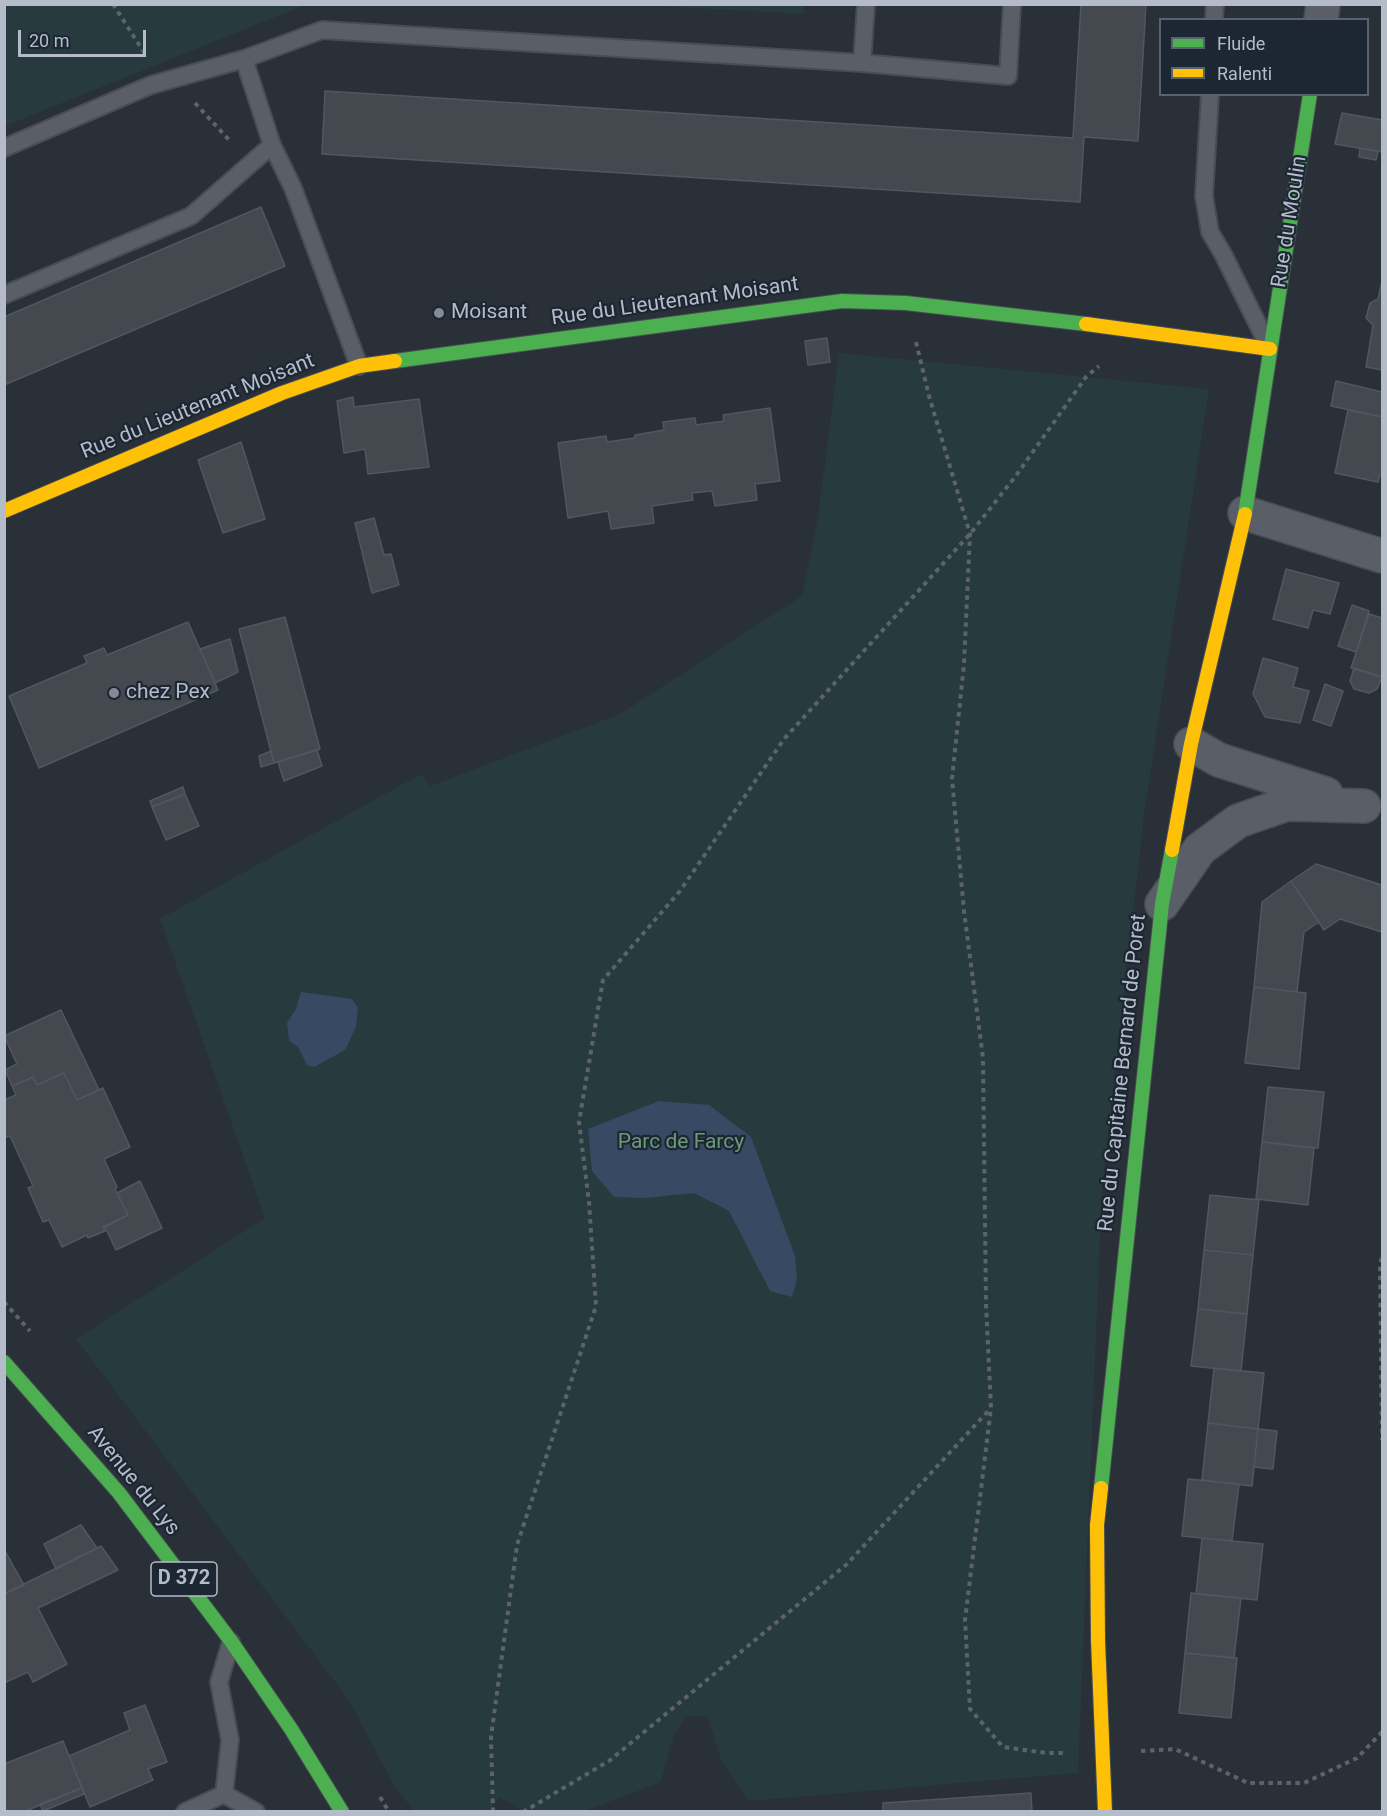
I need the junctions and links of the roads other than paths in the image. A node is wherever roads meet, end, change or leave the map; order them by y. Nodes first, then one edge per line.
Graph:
1 (866, 4) edge
2 (1012, 4) edge
3 (244, 59) junction
4 (862, 63) junction
5 (1209, 96) edge
6 (1310, 96) edge
7 (272, 145) junction
8 (4, 148) edge
9 (4, 294) edge
10 (1270, 349) junction
11 (359, 366) junction
12 (4, 511) edge
13 (1245, 513) junction
14 (1383, 556) edge
15 (1191, 744) junction
16 (1373, 809) edge
17 (1162, 904) junction
18 (4, 1362) edge
19 (231, 1641) junction
20 (224, 1794) junction
21 (185, 1812) edge
22 (256, 1812) edge
23 (342, 1812) edge
24 (1105, 1812) edge

1 - 4 lane
2 - 4 lane
3 - 4 lane
3 - 7 lane
3 - 8 lane
5 - 10 lane
6 - 10 street, Rue du Moulin
7 - 9 lane
7 - 11 lane
10 - 11 street, Rue du Lieutenant Moisant
10 - 13 street, Rue du Capitaine Bernard de Poret
11 - 12 street, Rue du Lieutenant Moisant
13 - 14 street
13 - 15 street, Rue du Capitaine Bernard de Poret
15 - 16 street
15 - 17 street, Rue du Capitaine Bernard de Poret
16 - 17 street
17 - 24 street, Rue du Capitaine Bernard de Poret
18 - 19 street, Avenue du Lys / D 372
19 - 20 lane
19 - 23 street, Avenue du Lys / D 372
20 - 21 lane
20 - 22 lane

